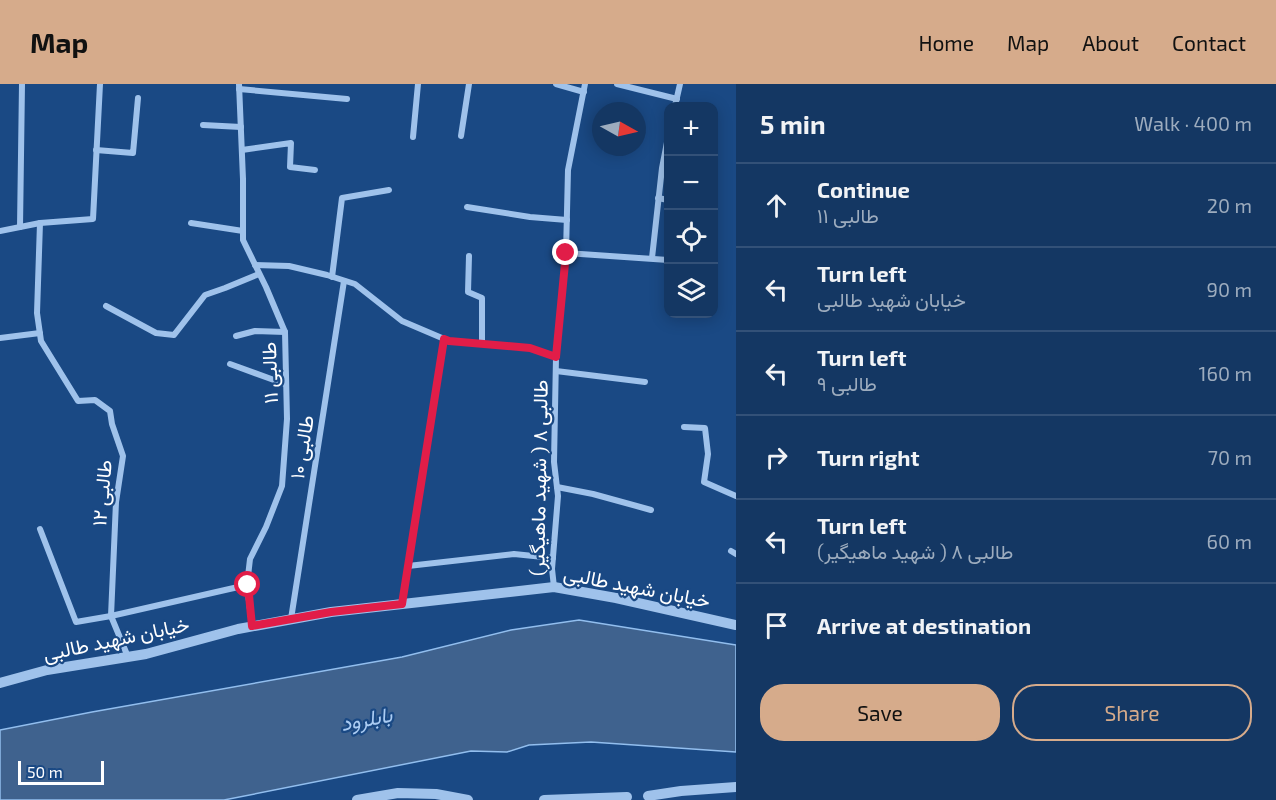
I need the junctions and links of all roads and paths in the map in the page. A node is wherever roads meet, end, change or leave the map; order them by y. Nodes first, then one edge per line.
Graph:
1 (22, 84) edge
2 (100, 84) edge
3 (418, 84) edge
4 (469, 84) edge
5 (556, 84) edge
6 (585, 84) edge
7 (617, 84) edge
8 (680, 84) edge
9 (239, 87) edge
10 (584, 92) junction
11 (138, 98) dead end
12 (347, 99) dead end
13 (677, 99) junction
14 (676, 102) edge
15 (203, 125) dead end
16 (241, 127) junction
17 (461, 136) dead end
18 (413, 137) dead end
19 (96, 150) junction
20 (242, 150) junction
21 (665, 156) edge
22 (315, 170) dead end
23 (389, 190) dead end
24 (658, 198) junction
25 (664, 199) edge
26 (467, 207) dead end
27 (567, 220) junction
28 (40, 222) junction
29 (191, 223) dead end
30 (20, 227) junction
31 (0, 231) edge
32 (243, 231) junction
33 (566, 253) junction
34 (469, 256) dead end
35 (652, 258) junction
36 (664, 259) edge
37 (255, 265) junction
38 (259, 274) junction
39 (332, 277) junction
40 (344, 281) junction
41 (106, 306) dead end
42 (285, 332) junction
43 (40, 333) junction
44 (236, 336) dead end
45 (0, 338) edge
46 (444, 339) junction
47 (482, 344) junction
48 (556, 357) junction
49 (231, 364) dead end
50 (555, 371) junction
51 (645, 382) dead end
52 (285, 384) junction
53 (684, 427) dead end
54 (557, 487) junction
55 (736, 496) edge
56 (651, 510) dead end
57 (40, 529) dead end
58 (553, 558) junction
59 (408, 566) junction
60 (248, 585) junction
61 (554, 587) junction
62 (402, 604) junction
63 (111, 616) junction
64 (291, 619) junction
65 (736, 625) edge
66 (252, 626) junction
67 (128, 657) junction
68 (0, 682) edge
69 (736, 787) edge
70 (638, 796) edge
71 (436, 797) edge
72 (357, 800) edge
73 (468, 800) edge
74 (544, 800) edge

1 - 30 street
2 - 19 street
3 - 18 street
4 - 17 street
5 - 10 street
6 - 10 street, طالبی ۸ ( شهید ماهیگیر)
7 - 13 street
8 - 13 street
9 - 12 street
9 - 16 street, طالبی ۱۱
10 - 27 street, طالبی ۸ ( شهید ماهیگیر)
11 - 19 street
13 - 14 street
15 - 16 street
16 - 20 street, طالبی ۱۱
19 - 28 street
20 - 22 street
20 - 32 street, طالبی ۱۱
21 - 24 street
23 - 39 street
24 - 25 street
24 - 35 street
26 - 27 street
27 - 33 street, طالبی ۸ ( شهید ماهیگیر)
28 - 30 street
28 - 43 street, طالبی ۱۲
29 - 32 street
30 - 31 street
32 - 37 street, طالبی ۱۱
33 - 35 street
33 - 48 street, طالبی ۸ ( شهید ماهیگیر)
34 - 47 street
35 - 36 street
37 - 38 street, طالبی ۱۱
37 - 39 street
38 - 41 street
38 - 42 street, طالبی ۱۱
39 - 40 street
40 - 46 street
40 - 64 street, طالبی ۱۰
42 - 44 street
42 - 52 street, طالبی ۱۱
43 - 45 street
43 - 63 street, طالبی ۱۲
46 - 47 street
46 - 59 street
47 - 48 street
48 - 50 street, طالبی ۸ ( شهید ماهیگیر)
49 - 52 street
50 - 51 street
50 - 54 street, طالبی ۸ ( شهید ماهیگیر)
52 - 60 street, طالبی ۱۱
53 - 55 street
54 - 56 street
54 - 58 street, طالبی ۸ ( شهید ماهیگیر)
57 - 63 street
58 - 59 street
58 - 61 street, طالبی ۸ ( شهید ماهیگیر)
59 - 62 street
60 - 63 street
60 - 66 street, طالبی ۱۱
61 - 62 street, خیابان شهید طالبی
61 - 65 street, خیابان شهید طالبی
62 - 64 street, خیابان شهید طالبی
63 - 67 street, طالبی ۱۲
64 - 66 street, خیابان شهید طالبی
66 - 67 street, خیابان شهید طالبی
67 - 68 street, خیابان شهید طالبی
69 - 70 street
70 - 74 street
71 - 72 street
71 - 73 street

